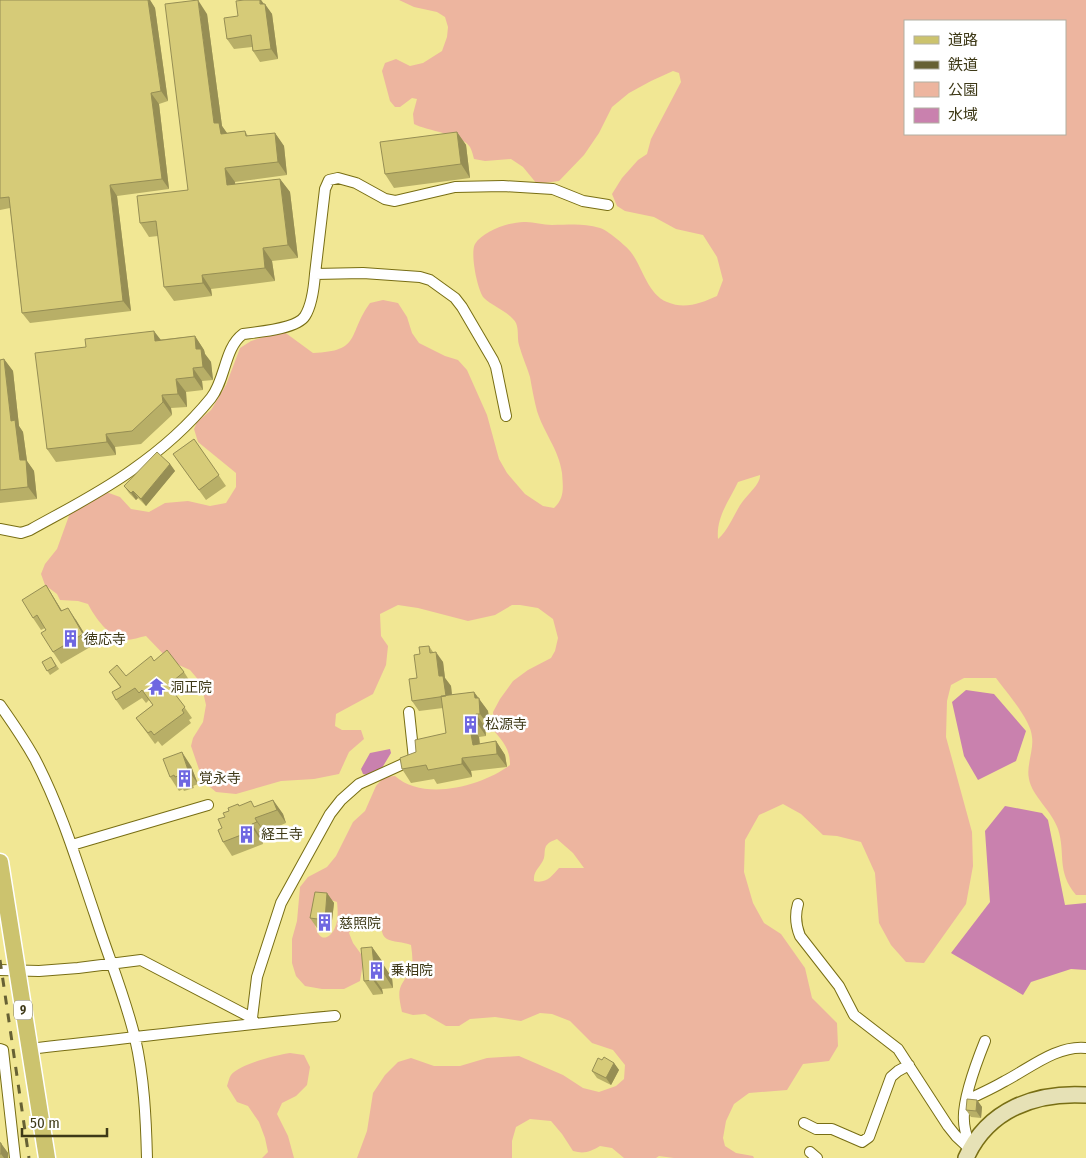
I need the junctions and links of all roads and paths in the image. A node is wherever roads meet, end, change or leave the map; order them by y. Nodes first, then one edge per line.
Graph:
1 (608, 206) dead end
2 (315, 274) junction
3 (506, 416) dead end
4 (0, 529) edge
5 (0, 705) edge
6 (409, 712) dead end
7 (208, 806) dead end
8 (72, 845) junction
9 (0, 862) edge
10 (798, 904) dead end
11 (110, 963) junction
12 (0, 970) edge
13 (17, 971) junction
14 (335, 1016) dead end
15 (253, 1020) junction
16 (135, 1038) junction
17 (985, 1041) dead end
18 (1086, 1048) edge
19 (29, 1049) junction
20 (0, 1050) edge
21 (909, 1065) junction
22 (1086, 1096) edge
23 (967, 1100) junction
24 (804, 1123) dead end
25 (968, 1153) edge
26 (15, 1158) edge
27 (47, 1158) edge
28 (147, 1158) edge

1 - 2 street
2 - 3 street
2 - 4 street
5 - 8 street
6 - 15 street
7 - 8 street
8 - 11 street
9 - 13 main road, 9
10 - 21 street
11 - 13 street
11 - 15 street
11 - 16 street
12 - 13 street
13 - 19 main road, 9
14 - 15 street
15 - 16 street
16 - 19 street
16 - 28 street
17 - 23 street
18 - 23 street
19 - 27 main road, 9
20 - 26 street
21 - 24 street
21 - 25 street
22 - 25 street
23 - 25 street

